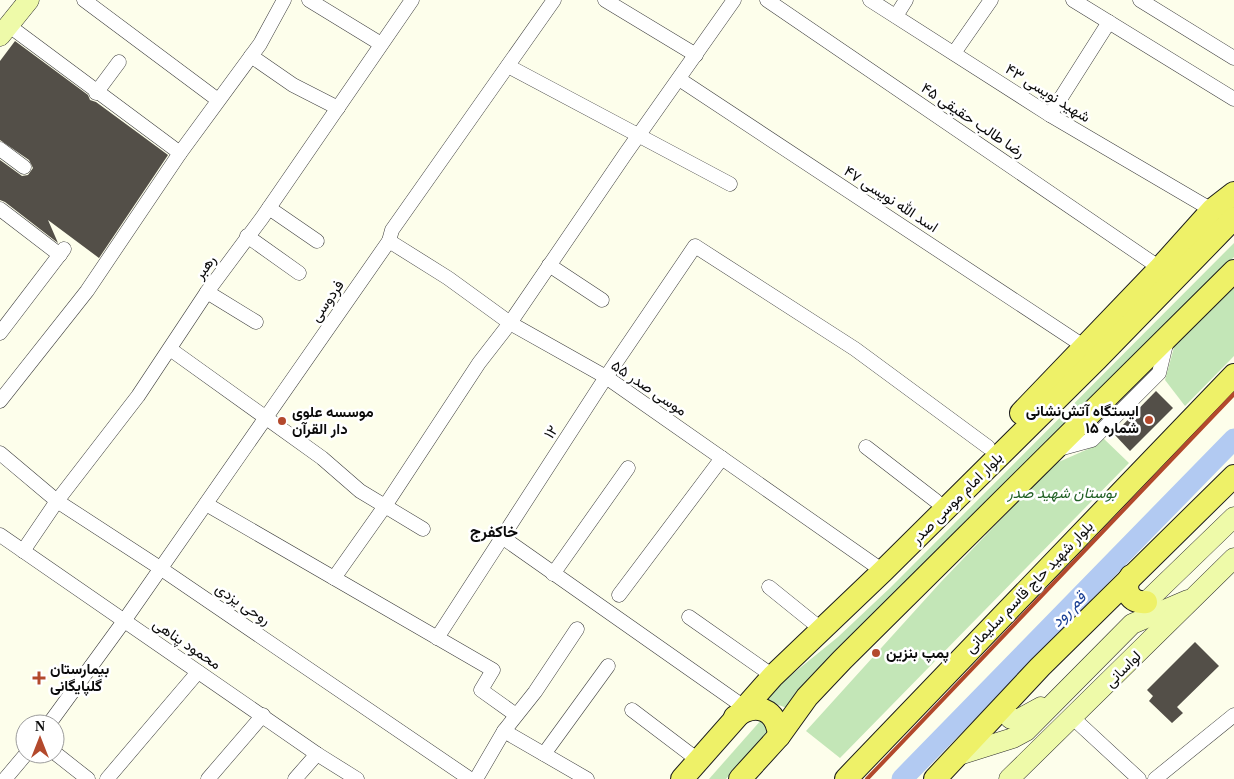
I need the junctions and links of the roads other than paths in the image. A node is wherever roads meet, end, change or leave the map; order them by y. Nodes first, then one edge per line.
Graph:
1 (14, 0) edge
2 (29, 0) edge
3 (84, 0) edge
4 (284, 0) edge
5 (309, 0) edge
6 (412, 0) edge
7 (554, 0) edge
8 (605, 0) edge
9 (734, 0) edge
10 (766, 0) edge
11 (870, 0) edge
12 (906, 0) edge
13 (991, 0) edge
14 (1073, 0) edge
15 (1140, 0) edge
16 (896, 16) junction
17 (1109, 22) junction
18 (3, 26) edge
19 (381, 44) junction
20 (954, 52) junction
21 (696, 55) junction
22 (251, 56) junction
23 (1233, 57) edge
24 (119, 62) dead end
25 (508, 66) junction
26 (679, 79) junction
27 (96, 93) junction
28 (1234, 99) edge
29 (218, 100) junction
30 (338, 108) junction
31 (1050, 115) junction
32 (639, 136) junction
33 (2, 154) edge
34 (180, 154) junction
35 (24, 168) dead end
36 (730, 184) dead end
37 (1234, 193) edge
38 (268, 208) junction
39 (0, 209) edge
40 (1212, 210) junction
41 (1234, 218) edge
42 (247, 236) junction
43 (389, 241) junction
44 (317, 242) dead end
45 (549, 266) junction
46 (1160, 268) junction
47 (1234, 271) edge
48 (299, 273) dead end
49 (207, 292) junction
50 (602, 300) dead end
51 (256, 322) dead end
52 (510, 323) junction
53 (0, 333) edge
54 (1086, 347) junction
55 (170, 349) junction
56 (1234, 374) edge
57 (606, 377) junction
58 (0, 401) edge
59 (266, 419) junction
60 (866, 447) dead end
61 (988, 447) junction
62 (0, 453) edge
63 (722, 458) junction
64 (628, 468) dead end
65 (1234, 476) edge
66 (936, 500) junction
67 (58, 501) junction
68 (206, 504) junction
69 (385, 506) junction
70 (1234, 517) edge
71 (423, 529) dead end
72 (0, 535) edge
73 (502, 537) junction
74 (23, 551) junction
75 (1234, 558) edge
76 (160, 568) junction
77 (883, 571) junction
78 (553, 574) junction
79 (1131, 576) junction
80 (334, 578) junction
81 (769, 587) dead end
82 (619, 596) dead end
83 (1197, 596) junction
84 (1146, 602) joint
85 (689, 617) dead end
86 (124, 621) junction
87 (577, 629) dead end
88 (821, 629) junction
89 (437, 638) junction
90 (608, 666) dead end
91 (198, 672) junction
92 (773, 676) junction
93 (1057, 698) junction
94 (1001, 709) junction
95 (632, 710) dead end
96 (740, 712) junction
97 (56, 714) edge
98 (263, 715) junction
99 (516, 715) junction
100 (1234, 715) edge
101 (1074, 718) junction
102 (504, 730) junction
103 (779, 736) junction
104 (317, 754) junction
105 (544, 754) junction
106 (959, 754) junction
107 (698, 760) junction
108 (65, 761) edge
109 (18, 764) edge
110 (5, 779) edge
111 (88, 779) edge
112 (107, 779) edge
113 (208, 779) edge
114 (295, 779) edge
115 (357, 779) edge
116 (470, 779) edge
117 (476, 779) edge
118 (587, 779) edge
119 (682, 779) edge
120 (740, 779) edge
121 (846, 779) edge
122 (935, 779) edge
123 (1009, 779) edge
124 (1140, 779) edge
125 (1156, 779) edge

1 - 18 main road
2 - 18 main road
3 - 29 street
4 - 22 street
5 - 19 street
6 - 19 street, رهبر
7 - 25 street, فردوسی
8 - 21 street
9 - 21 street
10 - 46 street, ۴۵ رضا طالب حقیقی
11 - 16 street, ۴۳ شهید نویسی
12 - 16 street
13 - 20 street
14 - 17 street
15 - 23 street
16 - 20 street, ۴۳ شهید نویسی
17 - 28 street
17 - 31 street
18 - 27 street
19 - 30 street, رهبر
20 - 31 street, ۴۳ شهید نویسی
21 - 26 street
22 - 29 street
22 - 30 street
24 - 27 street
25 - 32 street
25 - 43 street, فردوسی
26 - 32 street
26 - 54 street, ۴۷ اسد الله نویسی
27 - 34 street
29 - 34 street
30 - 38 street, رهبر
31 - 40 street, ۴۳ شهید نویسی
32 - 36 street
32 - 45 street
33 - 35 street
34 - 58 street
37 - 40 main road
38 - 42 street, رهبر
38 - 44 street
39 - 53 street
40 - 46 main road
41 - 77 main road, بلوار امام موسی صدر
42 - 48 street
42 - 49 street, رهبر
43 - 52 street, موسی صدر ۵۵
43 - 59 street, فردوسی
45 - 50 street
45 - 52 street
46 - 54 main road
47 - 103 main road
49 - 51 street
49 - 55 street, رهبر
52 - 57 street, موسی صدر ۵۵
52 - 69 street
54 - 61 main road
55 - 59 street
55 - 67 street, رهبر
56 - 121 main road, بلوار شهید حاج قاسم سلیمانی
57 - 61 street, ۱۲
57 - 63 street, موسی صدر ۵۵
57 - 73 street, ۱۲
59 - 68 street, فردوسی
59 - 69 street
60 - 66 street
61 - 66 main road
62 - 67 street, روحی یزدی
63 - 77 street, موسی صدر ۵۵
63 - 82 street
64 - 78 street
65 - 79 main road
66 - 77 main road
67 - 74 street, رهبر
67 - 76 street, روحی یزدی
68 - 76 street, فردوسی
68 - 80 street
69 - 71 street
69 - 80 street
70 - 84 main road
72 - 74 street, محمود پناهی
73 - 78 street
73 - 89 street, ۱۲
74 - 86 street, محمود پناهی
75 - 83 main road, لواسانی
76 - 86 street, فردوسی
76 - 116 street, روحی یزدی
77 - 88 main road, بلوار امام موسی صدر
78 - 96 street
79 - 84 main road
79 - 94 main road
80 - 89 street
81 - 88 street
83 - 93 main road
83 - 101 main road, لواسانی
85 - 92 street
86 - 91 street, محمود پناهی
86 - 97 street, فردوسی
87 - 99 street
88 - 92 main road, بلوار امام موسی صدر
89 - 99 street
90 - 105 street
91 - 98 street, محمود پناهی
91 - 112 street
92 - 96 main road, بلوار امام موسی صدر
93 - 94 main road
93 - 106 main road
94 - 106 main road
95 - 107 street
96 - 103 main road
96 - 107 main road, بلوار امام موسی صدر
98 - 104 street, محمود پناهی
98 - 113 street
99 - 102 street
100 - 125 street
101 - 123 main road, لواسانی
101 - 124 street
102 - 105 street
102 - 117 street
103 - 120 main road
104 - 114 street
104 - 115 street, محمود پناهی
105 - 118 street
106 - 122 main road
107 - 119 main road, بلوار امام موسی صدر
108 - 111 street
109 - 110 street

